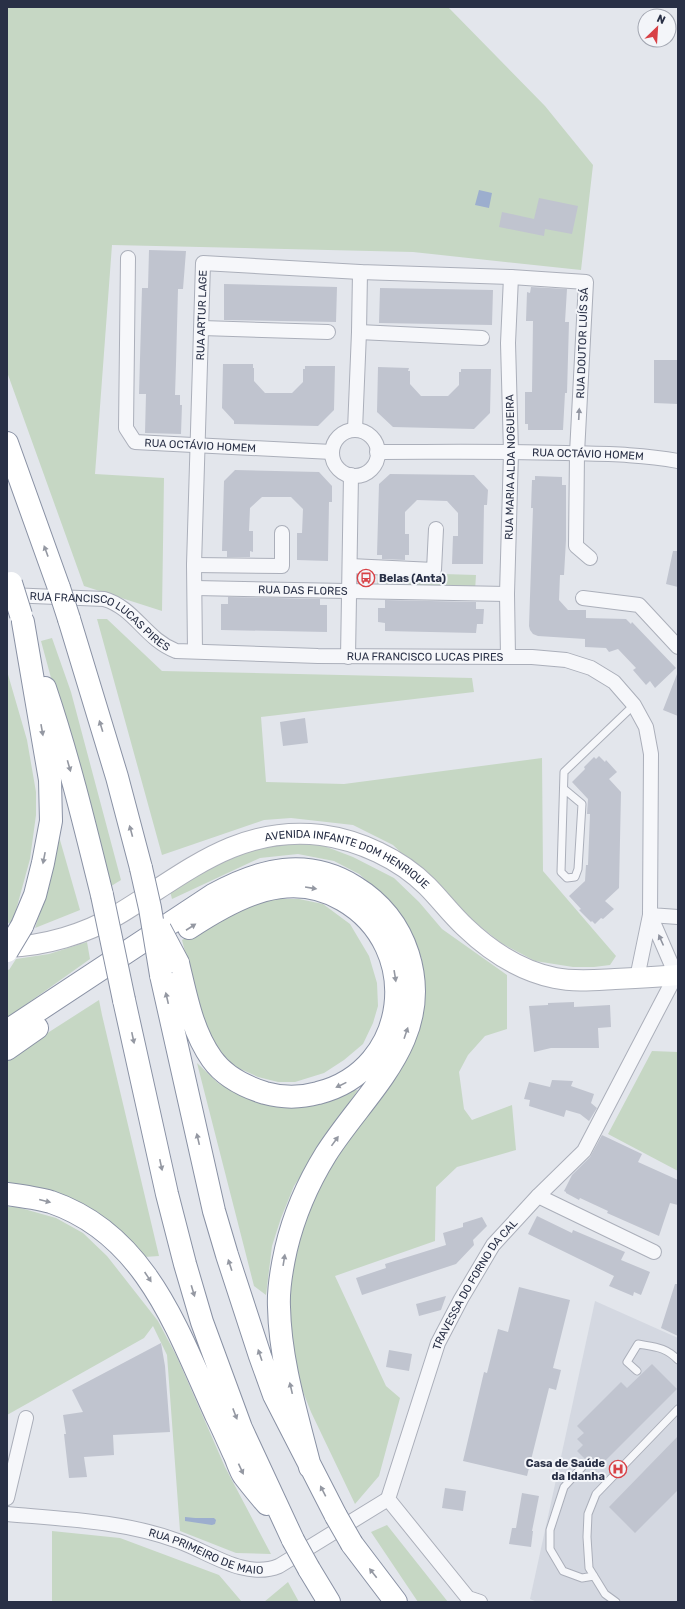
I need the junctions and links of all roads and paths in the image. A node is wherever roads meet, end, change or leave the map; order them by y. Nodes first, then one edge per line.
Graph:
1 (128, 258) dead end
2 (360, 272) junction
3 (511, 277) junction
4 (202, 328) junction
5 (328, 332) dead end
6 (359, 332) junction
7 (482, 338) dead end
8 (355, 430) junction
9 (7, 444) edge
10 (197, 446) junction
11 (332, 452) junction
12 (377, 452) junction
13 (511, 452) junction
14 (577, 453) junction
15 (678, 461) edge
16 (351, 475) junction
17 (436, 529) dead end
18 (282, 533) dead end
19 (590, 558) dead end
20 (194, 565) junction
21 (350, 566) junction
22 (8, 584) edge
23 (194, 588) junction
24 (350, 591) junction
25 (507, 594) junction
26 (583, 598) dead end
27 (22, 618) junction
28 (678, 647) edge
29 (195, 651) junction
30 (348, 657) junction
31 (508, 657) junction
32 (634, 705) junction
33 (564, 789) junction
34 (650, 915) junction
35 (678, 918) edge
36 (7, 947) edge
37 (7, 951) edge
38 (170, 969) junction
39 (677, 975) edge
40 (637, 978) junction
41 (7, 1031) edge
42 (7, 1049) edge
43 (7, 1194) edge
44 (538, 1196) junction
45 (654, 1252) dead end
46 (678, 1360) edge
47 (637, 1371) dead end
48 (678, 1409) edge
49 (26, 1418) dead end
50 (584, 1465) dead end
51 (310, 1467) junction
52 (7, 1498) edge
53 (388, 1499) junction
54 (7, 1514) edge
55 (292, 1536) junction
56 (594, 1576) junction
57 (329, 1602) edge
58 (396, 1602) edge
59 (480, 1602) edge
60 (616, 1602) edge

1 - 10 street, RUA OCTÁVIO HOMEM
2 - 3 street, RUA ARTUR LAGE
2 - 4 street, RUA ARTUR LAGE
2 - 6 street
3 - 13 street, RUA MARIA ALDA NOGUEIRA
14 -> 3 street, RUA DOUTOR LUÍS SÁ
4 - 5 street
4 - 10 street, RUA ARTUR LAGE
6 - 7 street
6 - 8 street
8 - 11 street
8 - 12 street
38 -> 9 highway, bridge
10 - 11 street, RUA OCTÁVIO HOMEM
10 - 20 street, RUA ARTUR LAGE
11 - 16 street
12 - 13 street, RUA OCTÁVIO HOMEM
12 - 16 street
13 - 14 street, RUA OCTÁVIO HOMEM
13 - 25 street, RUA MARIA ALDA NOGUEIRA
14 - 15 street, RUA OCTÁVIO HOMEM
14 - 19 street, RUA DOUTOR LUÍS SÁ
16 - 21 street
17 - 21 street
18 - 20 street
20 - 23 street, RUA ARTUR LAGE
21 - 24 street
22 - 27 highway, bridge
22 - 29 street, RUA FRANCISCO LUCAS PIRES
23 - 24 street, RUA DAS FLORES
23 - 29 street, RUA ARTUR LAGE
24 - 25 street, RUA DAS FLORES
24 - 30 street
25 - 31 street, RUA MARIA ALDA NOGUEIRA
26 - 28 street
27 -> 37 highway, bridge
27 -> 55 highway, bridge
29 - 30 street, RUA FRANCISCO LUCAS PIRES
30 - 31 street, RUA FRANCISCO LUCAS PIRES
31 - 32 street, RUA FRANCISCO LUCAS PIRES
32 - 33 lane
32 - 34 street, RUA FRANCISCO LUCAS PIRES
33 - 33 lane
34 - 35 street
39 -> 34 street, RUA FRANCISCO LUCAS PIRES
34 - 40 street, RUA FRANCISCO LUCAS PIRES
36 - 40 street, AVENIDA INFANTE DOM HENRIQUE
42 -> 38 highway
51 -> 38 highway
39 - 40 street, AVENIDA INFANTE DOM HENRIQUE
39 - 44 street, TRAVESSA DO FORNO DA CAL
51 -> 41 highway
43 -> 55 highway
44 - 45 street
44 - 53 street, TRAVESSA DO FORNO DA CAL
46 - 47 lane
48 - 56 lane
49 - 52 street
50 - 56 lane
58 -> 51 highway, bridge
53 - 54 street, RUA PRIMEIRO DE MAIO
53 - 59 street
55 - 57 highway, bridge
56 - 60 lane

